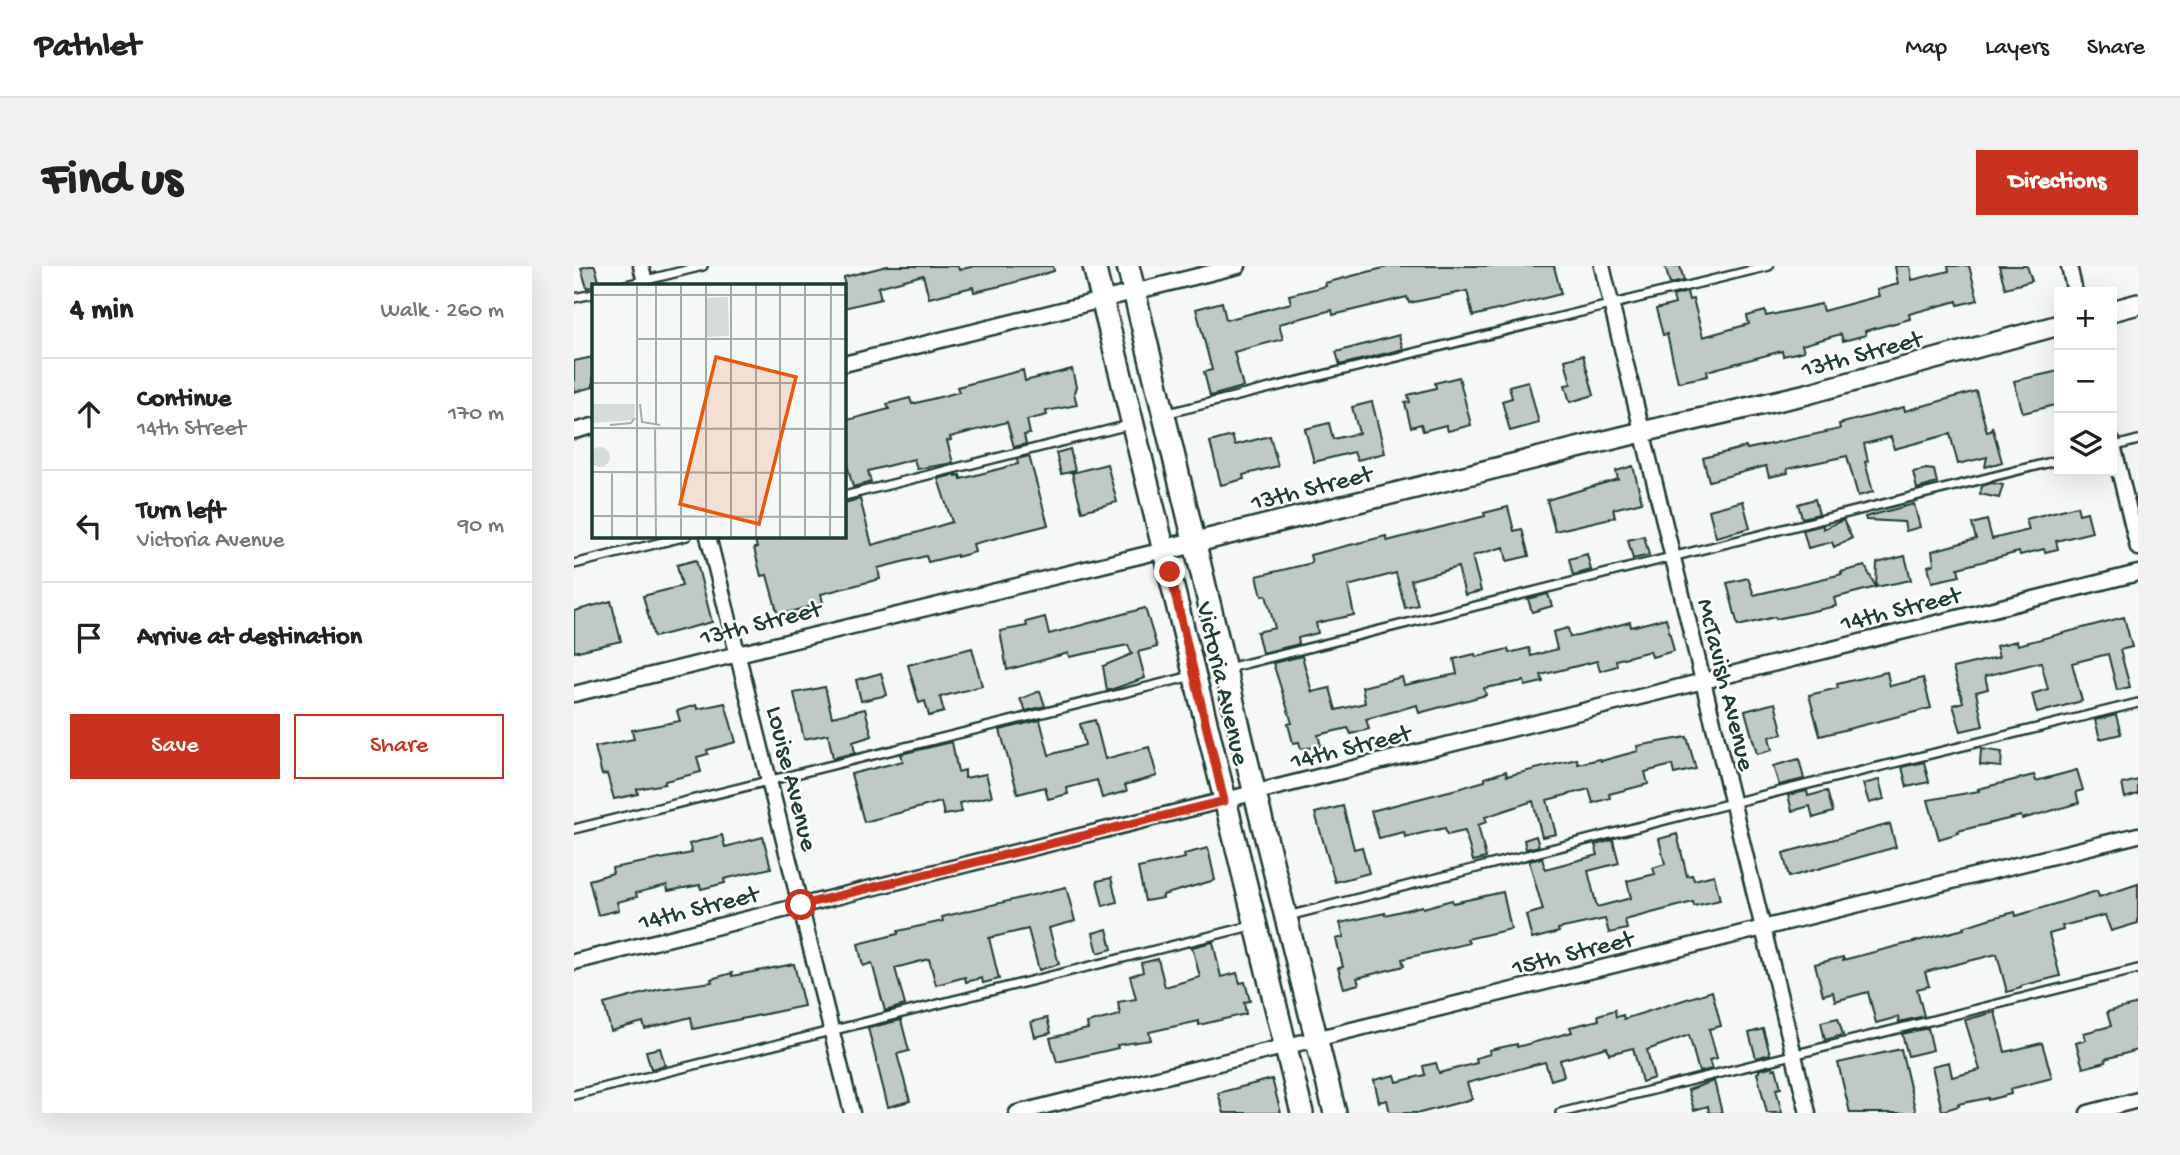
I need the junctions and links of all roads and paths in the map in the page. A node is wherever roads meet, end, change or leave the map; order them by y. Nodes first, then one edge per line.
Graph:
1 (703, 266) edge
2 (1094, 266) edge
3 (1128, 266) edge
4 (1238, 266) edge
5 (1602, 266) edge
6 (1769, 266) edge
7 (2069, 266) edge
8 (644, 277) edge
9 (2075, 287) edge
10 (1134, 292) junction
11 (592, 293) edge
12 (574, 298) edge
13 (1103, 301) junction
14 (2138, 304) edge
15 (1611, 305) junction
16 (2117, 310) edge
17 (2054, 326) edge
18 (845, 364) edge
19 (1164, 415) junction
20 (1133, 424) junction
21 (592, 426) edge
22 (574, 431) edge
23 (1642, 432) junction
24 (2138, 440) edge
25 (2117, 444) edge
26 (2054, 461) edge
27 (2117, 465) edge
28 (845, 496) edge
29 (683, 537) edge
30 (708, 537) edge
31 (1194, 542) junction
32 (2138, 548) edge
33 (1164, 550) junction
34 (1671, 556) junction
35 (574, 564) edge
36 (2138, 573) edge
37 (738, 653) junction
38 (1225, 669) junction
39 (1194, 676) junction
40 (1701, 681) junction
41 (574, 694) edge
42 (2138, 703) edge
43 (770, 780) junction
44 (1255, 794) junction
45 (1224, 801) junction
46 (1731, 803) junction
47 (574, 829) edge
48 (2138, 835) edge
49 (801, 905) junction
50 (1287, 916) junction
51 (1255, 925) junction
52 (1763, 929) junction
53 (574, 962) edge
54 (2138, 969) edge
55 (831, 1030) junction
56 (1317, 1038) junction
57 (1286, 1046) junction
58 (1794, 1055) junction
59 (574, 1095) edge
60 (2138, 1100) edge
61 (852, 1113) edge
62 (1017, 1113) edge
63 (1302, 1113) edge
64 (1335, 1113) edge
65 (1560, 1113) edge
66 (1808, 1113) edge
67 (2088, 1113) edge

1 - 8 lane
2 - 13 main road, Victoria Avenue
3 - 10 main road, Victoria Avenue
4 - 10 street
5 - 15 street, McTavish Avenue
6 - 15 lane
7 - 9 street
10 - 13 street
10 - 19 main road, Victoria Avenue
11 - 12 lane
13 - 18 street
13 - 20 main road, Victoria Avenue
14 - 16 street
15 - 19 lane
15 - 23 street, McTavish Avenue
17 - 23 street, 13th Street
19 - 31 main road, Victoria Avenue
20 - 28 lane
20 - 33 main road, Victoria Avenue
21 - 22 street
23 - 31 street, 13th Street
23 - 34 street, McTavish Avenue
24 - 25 lane
26 - 34 lane
27 - 32 street
29 - 35 lane
30 - 37 street, Louise Avenue
31 - 33 street, 13th Street
31 - 38 main road, Victoria Avenue
33 - 37 street, 13th Street
33 - 39 main road, Victoria Avenue
34 - 38 lane
34 - 40 street, McTavish Avenue
36 - 40 street, 14th Street
37 - 41 street, 13th Street
37 - 43 street, Louise Avenue
38 - 44 main road, Victoria Avenue
39 - 43 lane
39 - 45 main road, Victoria Avenue
40 - 44 street, 14th Street
40 - 46 street, McTavish Avenue
42 - 46 lane
43 - 47 lane
43 - 49 street, Louise Avenue
44 - 45 street, 14th Street
44 - 50 main road, Victoria Avenue
45 - 49 street, 14th Street
45 - 51 main road, Victoria Avenue
46 - 50 lane
46 - 52 street, McTavish Avenue
48 - 52 street, 15th Street
49 - 53 street, 14th Street
49 - 55 street, Louise Avenue
50 - 56 main road, Victoria Avenue
51 - 55 lane
51 - 57 main road, Victoria Avenue
52 - 56 street, 15th Street
52 - 58 street, McTavish Avenue
54 - 58 lane
55 - 59 lane
55 - 61 street, Louise Avenue
56 - 57 street, 15th Street
56 - 64 main road, Victoria Avenue
57 - 62 street, 15th Street
57 - 63 main road, Victoria Avenue
58 - 65 lane
58 - 66 street, McTavish Avenue
60 - 67 street

